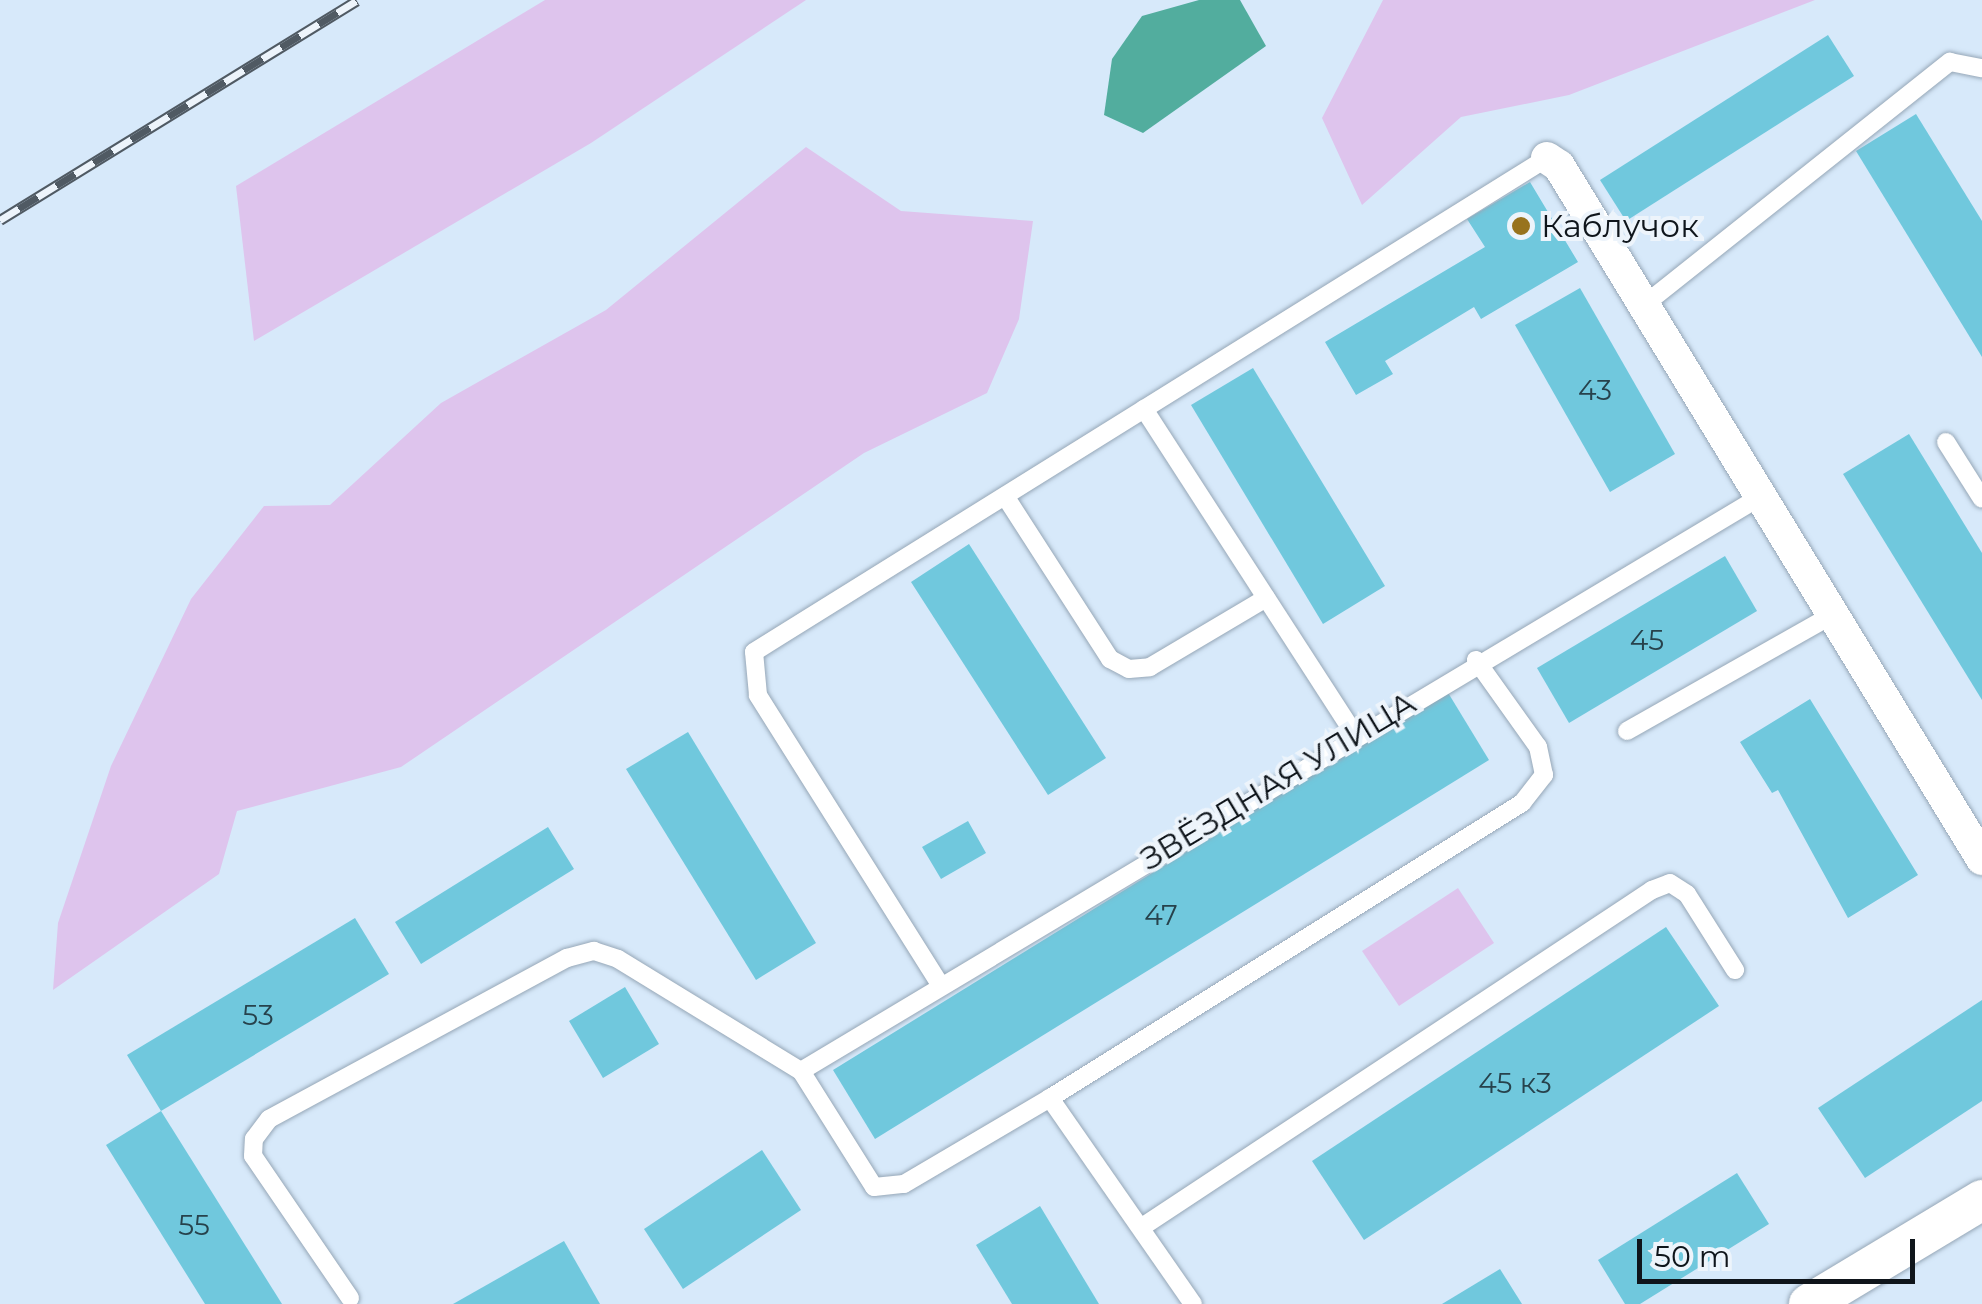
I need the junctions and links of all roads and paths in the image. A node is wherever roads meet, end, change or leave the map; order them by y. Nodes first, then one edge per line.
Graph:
1 (1982, 68) edge
2 (1547, 158) joint
3 (1644, 306) junction
4 (1144, 409) junction
5 (1946, 442) dead end
6 (1005, 496) junction
7 (1758, 498) junction
8 (1982, 499) edge
9 (1266, 598) junction
10 (1830, 616) junction
11 (1476, 660) junction
12 (1627, 731) dead end
13 (1354, 734) junction
14 (1982, 859) edge
15 (1734, 970) dead end
16 (941, 986) junction
17 (801, 1070) junction
18 (1050, 1098) junction
19 (1982, 1200) edge
20 (1145, 1225) junction
21 (350, 1298) dead end
22 (1194, 1304) edge
23 (1808, 1304) edge

1 - 3 lane
2 - 3 street
2 - 4 lane
3 - 7 street
4 - 6 lane
4 - 9 lane
5 - 8 lane
6 - 9 lane
6 - 16 lane
7 - 10 street
7 - 11 lane, ЗВЁЗДНАЯ УЛИЦА
9 - 13 lane
10 - 12 lane
10 - 14 street
11 - 13 lane, ЗВЁЗДНАЯ УЛИЦА
11 - 18 lane
13 - 16 lane, ЗВЁЗДНАЯ УЛИЦА
15 - 20 lane
16 - 17 lane, ЗВЁЗДНАЯ УЛИЦА
17 - 18 lane
17 - 21 lane
18 - 20 lane
19 - 23 street
20 - 22 lane

